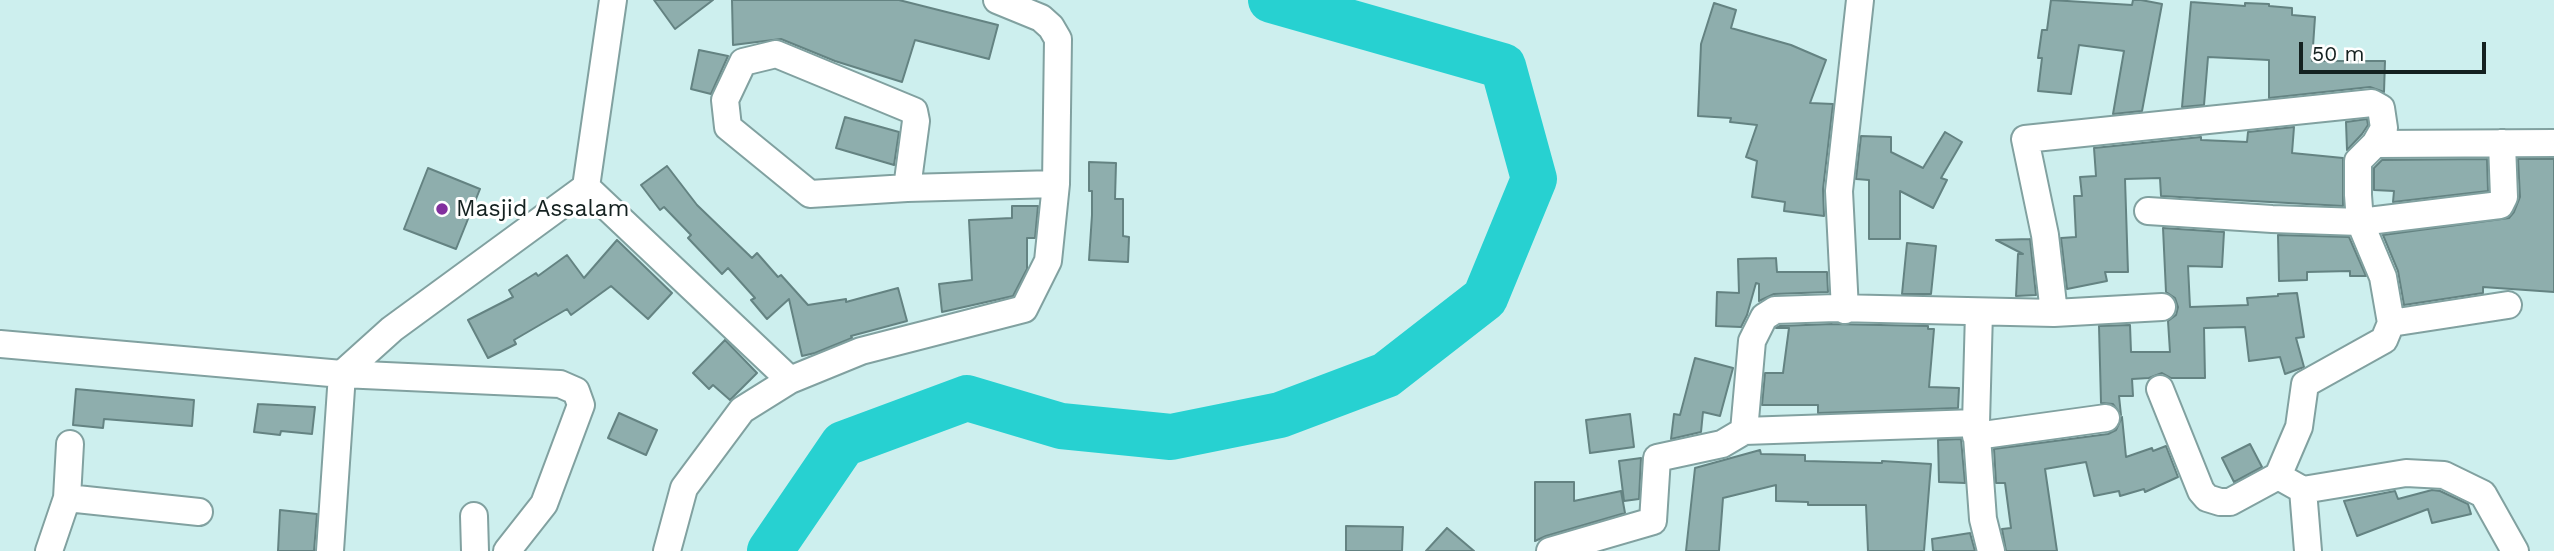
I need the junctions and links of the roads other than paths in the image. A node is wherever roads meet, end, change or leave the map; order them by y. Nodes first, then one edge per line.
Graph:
1 (613, 0) edge
2 (998, 0) edge
3 (1860, 0) edge
4 (2502, 143) junction
5 (2554, 143) edge
6 (2375, 144) junction
7 (1056, 184) junction
8 (586, 187) junction
9 (907, 188) junction
10 (2148, 211) dead end
11 (2360, 222) junction
12 (2508, 305) dead end
13 (2162, 307) dead end
14 (1845, 310) junction
15 (1979, 312) junction
16 (2053, 313) junction
17 (2391, 323) junction
18 (0, 344) edge
19 (342, 374) junction
20 (790, 380) junction
21 (2160, 389) dead end
22 (2106, 418) dead end
23 (1976, 429) junction
24 (1744, 431) junction
25 (70, 444) dead end
26 (2278, 476) junction
27 (2303, 491) junction
28 (67, 498) junction
29 (199, 512) dead end
30 (474, 516) dead end
31 (50, 551) edge
32 (331, 551) edge
33 (475, 551) edge
34 (507, 551) edge
35 (667, 551) edge
36 (1550, 551) edge
37 (1991, 551) edge
38 (2308, 551) edge
39 (2515, 551) edge

1 - 8 street
2 - 7 street
3 - 14 street
4 - 5 street
4 - 6 street
4 - 11 street
6 - 11 street
6 - 16 street
7 - 9 street
7 - 20 street
8 - 19 street
8 - 20 street
9 - 9 street
10 - 11 street
11 - 17 street
12 - 17 street
13 - 16 street
14 - 15 street
14 - 24 street
15 - 16 street
15 - 23 street
17 - 26 street
18 - 19 street
19 - 32 street
19 - 34 street
20 - 35 street
21 - 26 street
22 - 23 street
23 - 24 street
23 - 37 street
24 - 36 street
25 - 28 street
26 - 27 street
27 - 38 street
27 - 39 street
28 - 29 street
28 - 31 street
30 - 33 street

